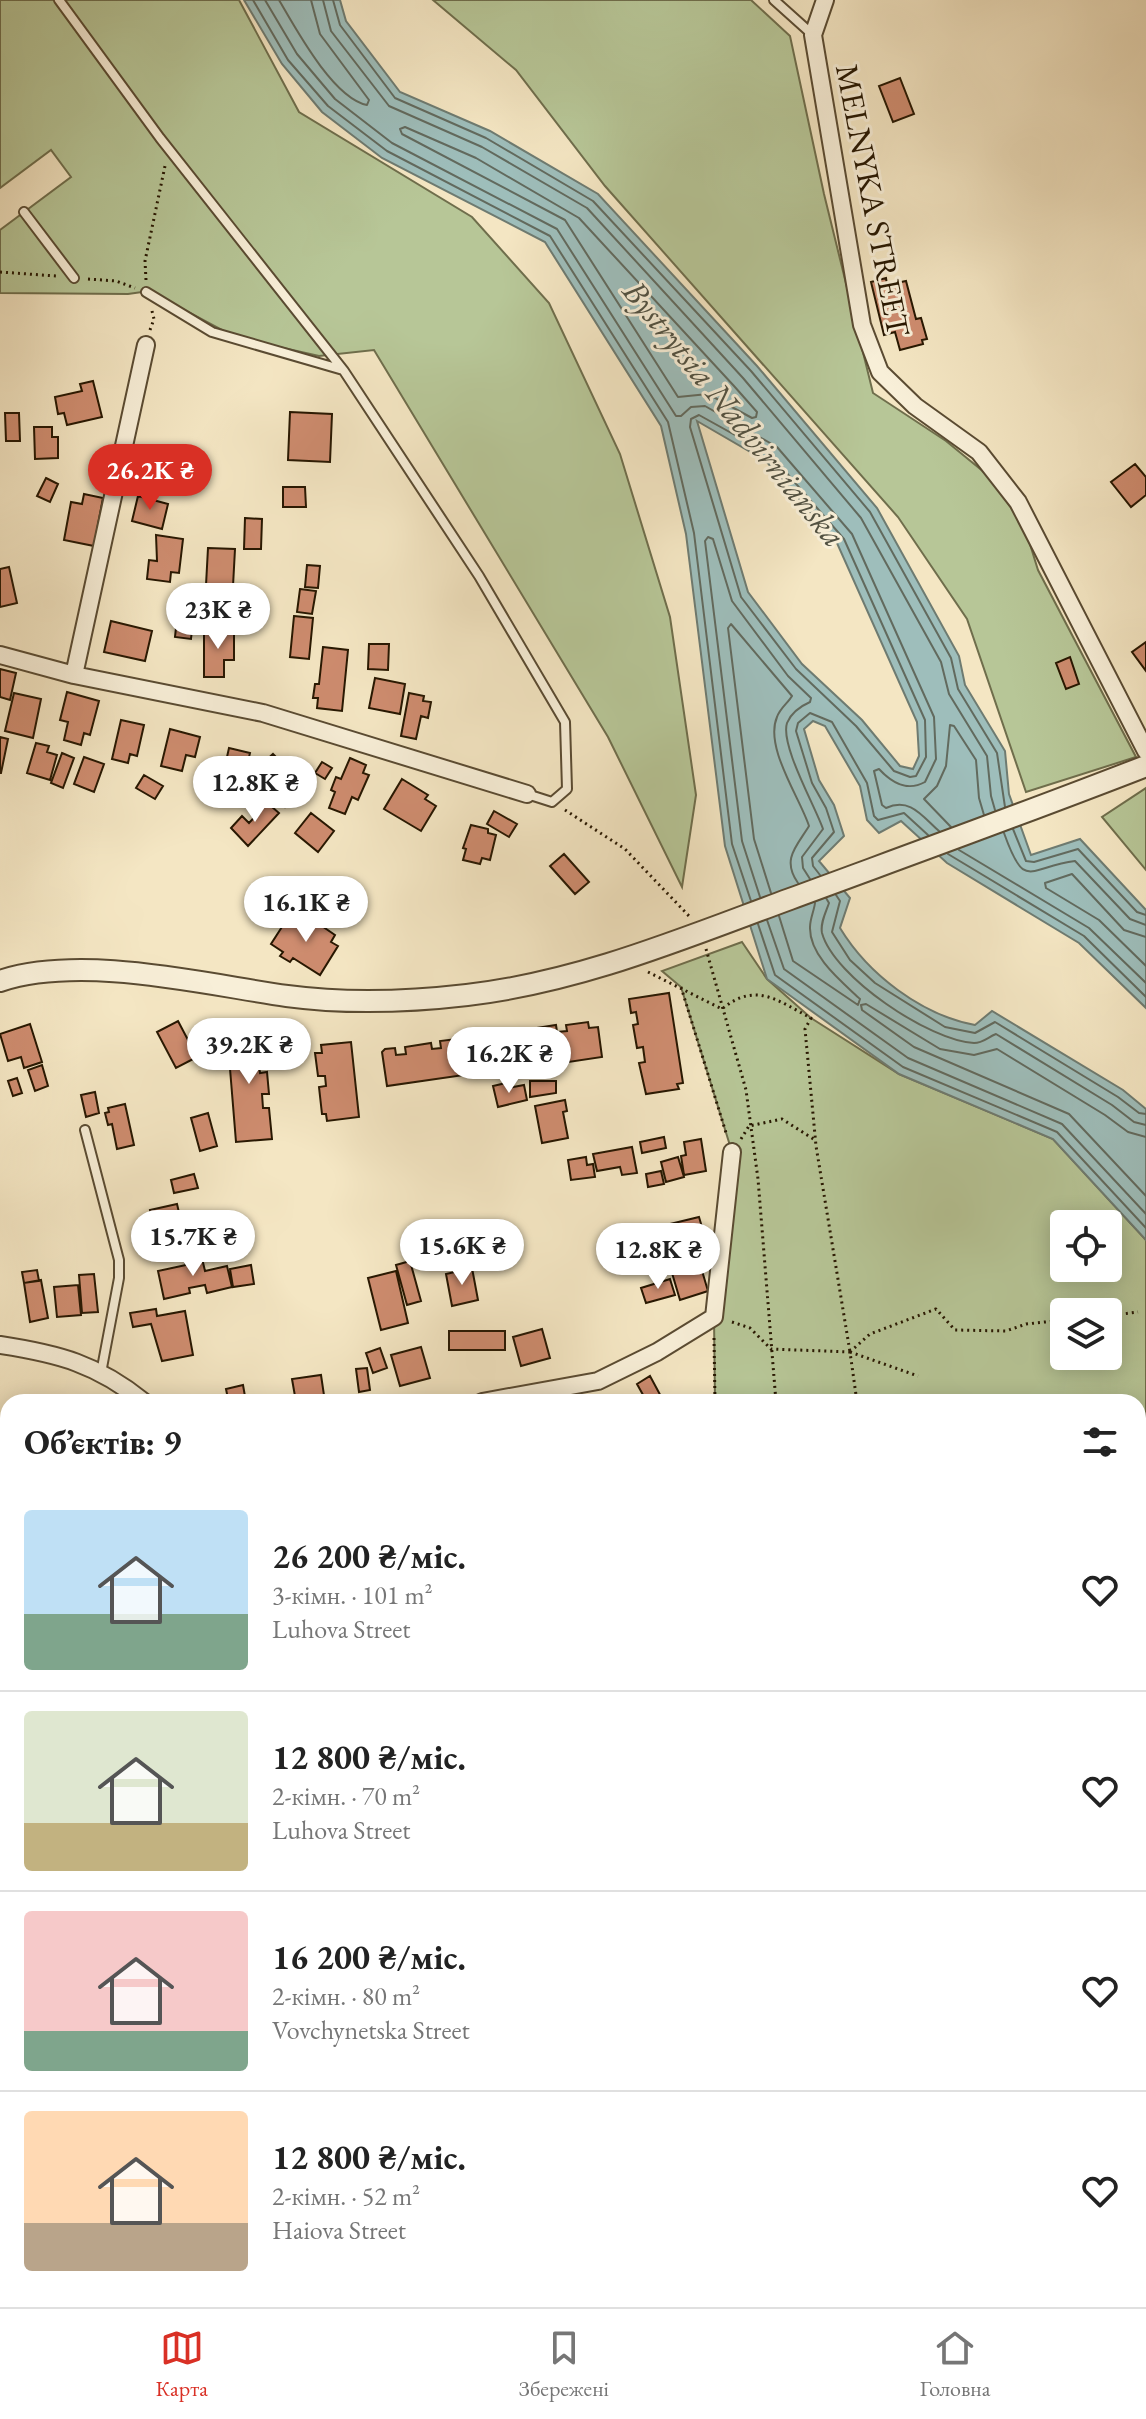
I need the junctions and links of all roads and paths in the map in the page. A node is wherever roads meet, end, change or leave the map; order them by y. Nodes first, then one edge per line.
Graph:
1 (59, 0) edge
2 (774, 0) edge
3 (825, 0) edge
4 (813, 35) junction
5 (169, 148) junction
6 (24, 212) dead end
7 (74, 278) dead end
8 (146, 292) junction
9 (146, 345) joint
10 (344, 371) junction
11 (0, 655) edge
12 (74, 675) junction
13 (1146, 751) edge
14 (1146, 766) edge
15 (527, 794) joint
16 (552, 802) junction
17 (690, 918) dead end
18 (702, 940) dead end
19 (0, 981) edge
20 (681, 987) dead end
21 (722, 1009) junction
22 (749, 1126) junction
23 (85, 1130) dead end
24 (815, 1140) junction
25 (732, 1152) joint
26 (1138, 1312) dead end
27 (1122, 1314) edge
28 (714, 1317) junction
29 (1050, 1321) edge
30 (0, 1345) edge
31 (771, 1349) junction
32 (850, 1352) junction
33 (101, 1373) junction
34 (918, 1376) dead end
35 (132, 1394) edge
36 (526, 1394) edge
37 (715, 1394) edge
38 (775, 1394) edge
39 (856, 1394) edge

1 - 5 lane
2 - 4 lane
3 - 4 street, MELNYKA STREET
4 - 13 street, MELNYKA STREET
5 - 8 path
5 - 10 lane
6 - 7 lane
8 - 9 path
8 - 10 lane
9 - 12 street
10 - 16 lane
11 - 12 street
12 - 15 street
14 - 19 street
15 - 16 lane
16 - 17 path
18 - 21 path
20 - 25 path
21 - 22 path
21 - 24 path
22 - 24 path
22 - 31 path
23 - 33 lane
24 - 32 path
25 - 28 street
26 - 27 path
28 - 31 path
28 - 36 street
28 - 37 path
29 - 32 path
30 - 33 street
31 - 32 path
31 - 38 path
32 - 34 path
32 - 39 path
33 - 35 street

